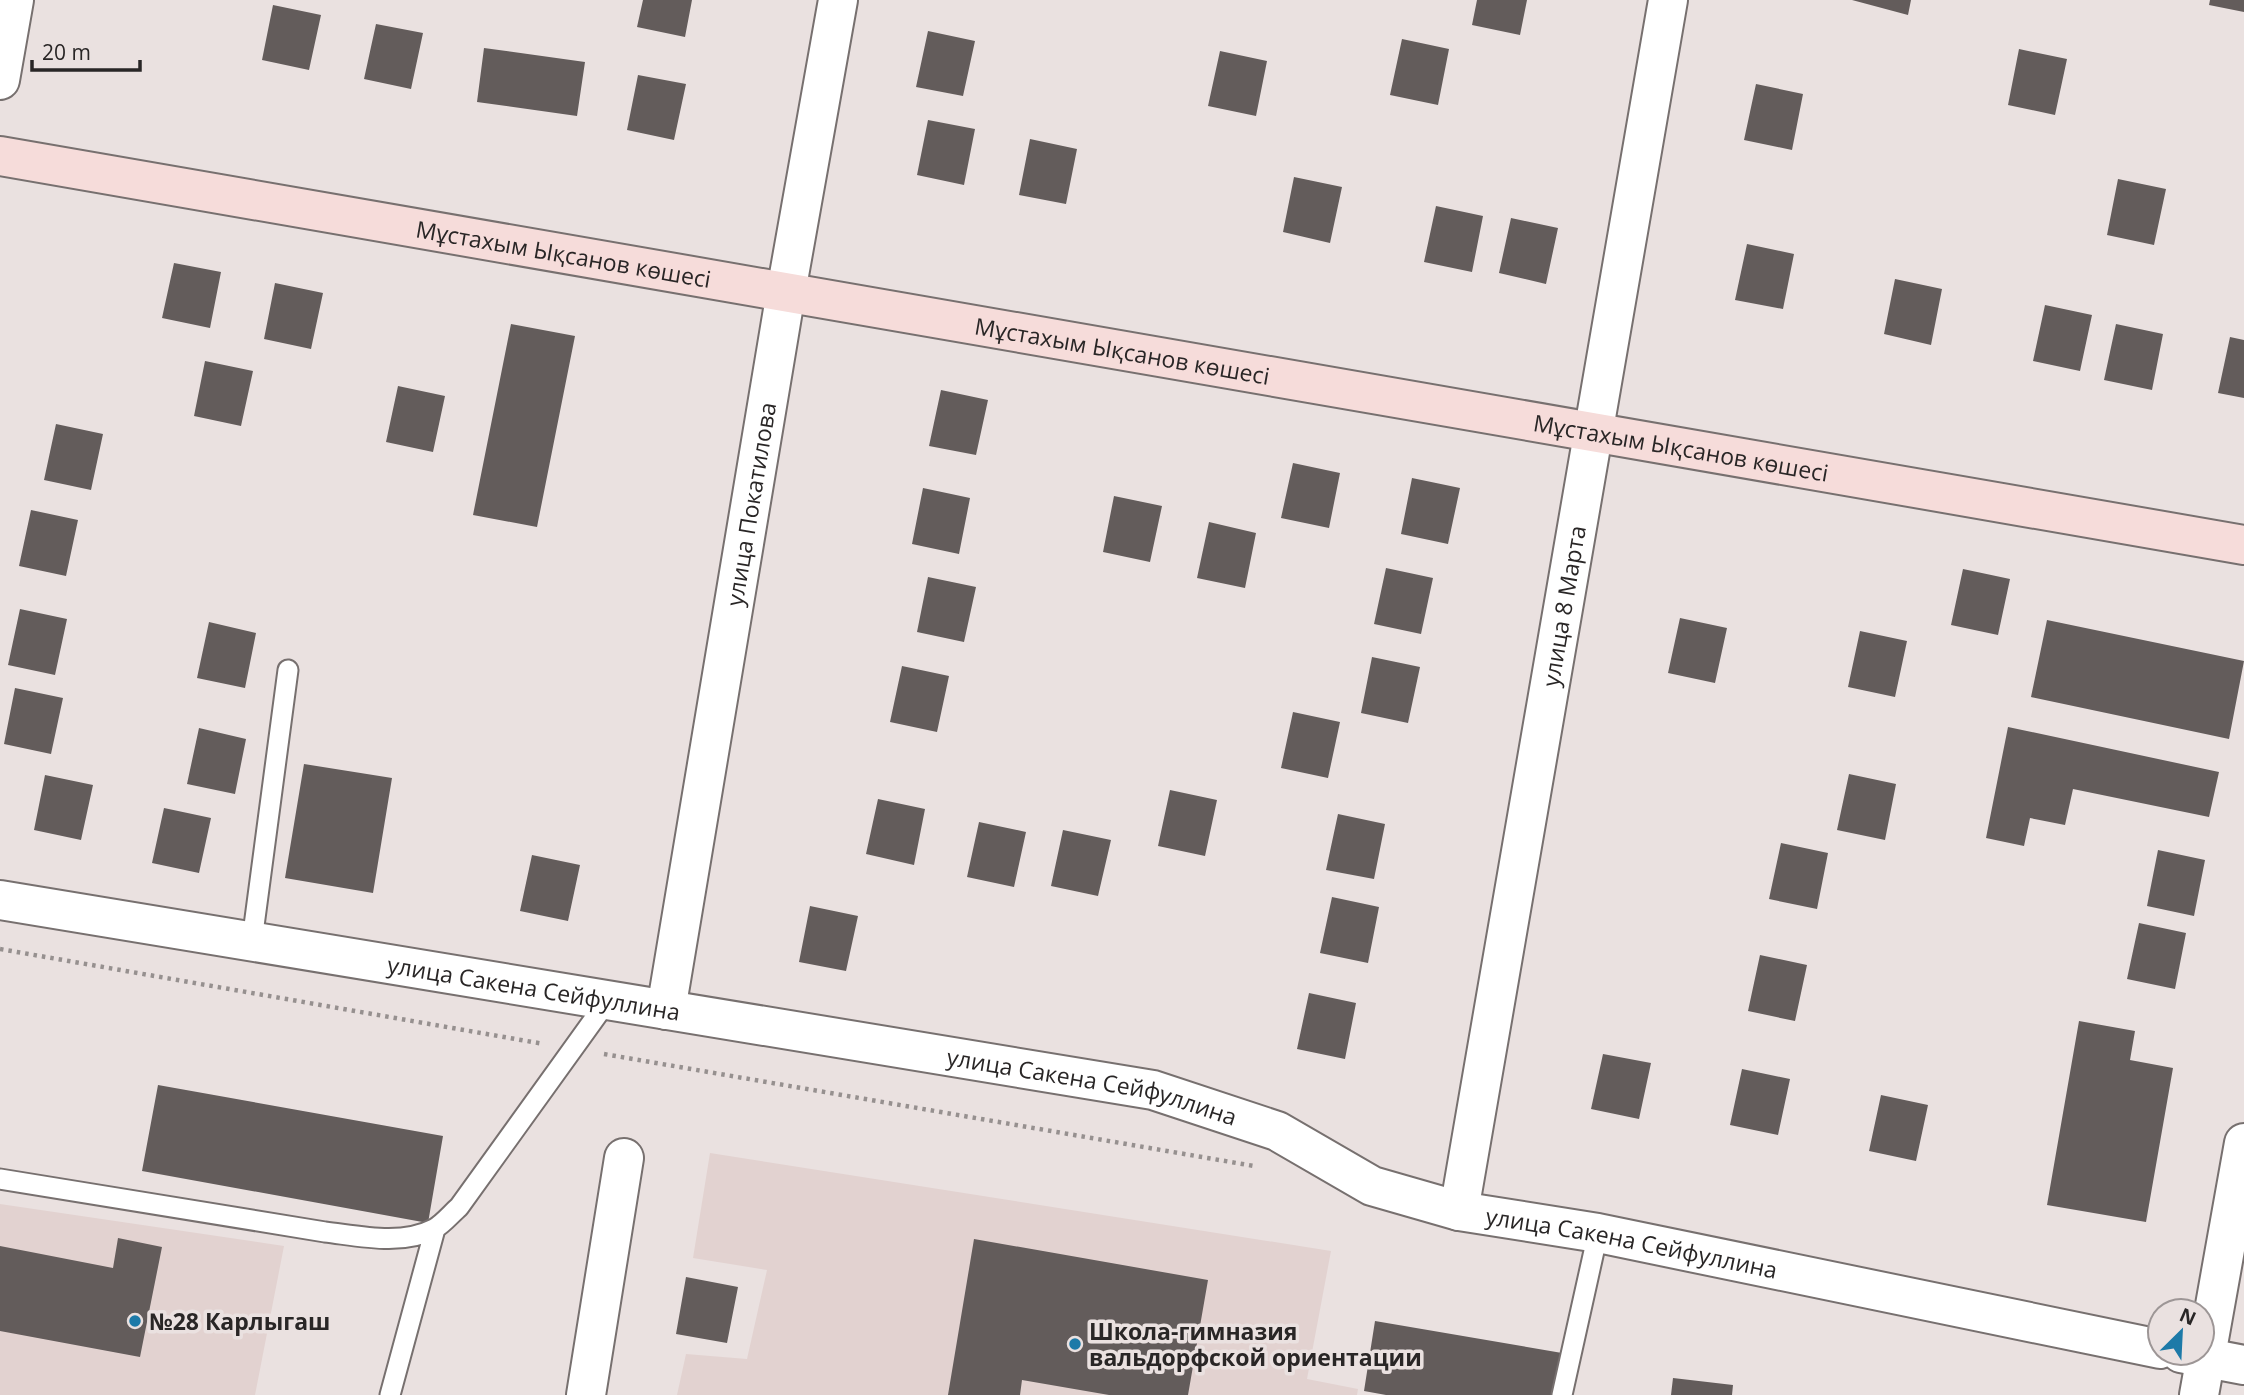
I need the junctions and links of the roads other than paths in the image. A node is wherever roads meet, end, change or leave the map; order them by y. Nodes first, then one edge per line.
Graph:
1 (14, 0) edge
2 (838, 0) edge
3 (1668, 0) edge
4 (0, 80) edge
5 (0, 156) edge
6 (786, 292) junction
7 (1594, 432) junction
8 (2244, 545) edge
9 (288, 670) dead end
10 (0, 901) edge
11 (252, 942) junction
12 (608, 1000) junction
13 (666, 1010) junction
14 (2244, 1143) edge
15 (624, 1158) dead end
16 (0, 1179) edge
17 (1459, 1211) junction
18 (435, 1228) junction
19 (1598, 1233) junction
20 (2207, 1297) edge
21 (2146, 1346) edge
22 (2216, 1360) edge
23 (2244, 1365) edge
24 (2195, 1367) edge
25 (390, 1395) edge
26 (586, 1395) edge
27 (1562, 1395) edge
28 (2199, 1395) edge

1 - 4 street
2 - 6 street, улица Покатилова
3 - 7 street, улица 8 Марта
5 - 6 street, Мұстахым Ықсанов көшесі
6 - 7 street, Мұстахым Ықсанов көшесі
6 - 13 street, улица Покатилова
7 - 8 street, Мұстахым Ықсанов көшесі
7 - 17 street, улица 8 Марта
9 - 11 lane
10 - 11 street, улица Сакена Сейфуллина
11 - 12 street, улица Сакена Сейфуллина
12 - 13 street, улица Сакена Сейфуллина
12 - 18 lane
13 - 17 street, улица Сакена Сейфуллина
14 - 20 street
15 - 26 street
16 - 18 lane
17 - 19 street, улица Сакена Сейфуллина
18 - 25 lane
19 - 21 street, улица Сакена Сейфуллина
19 - 27 lane
22 - 23 street
24 - 28 street

